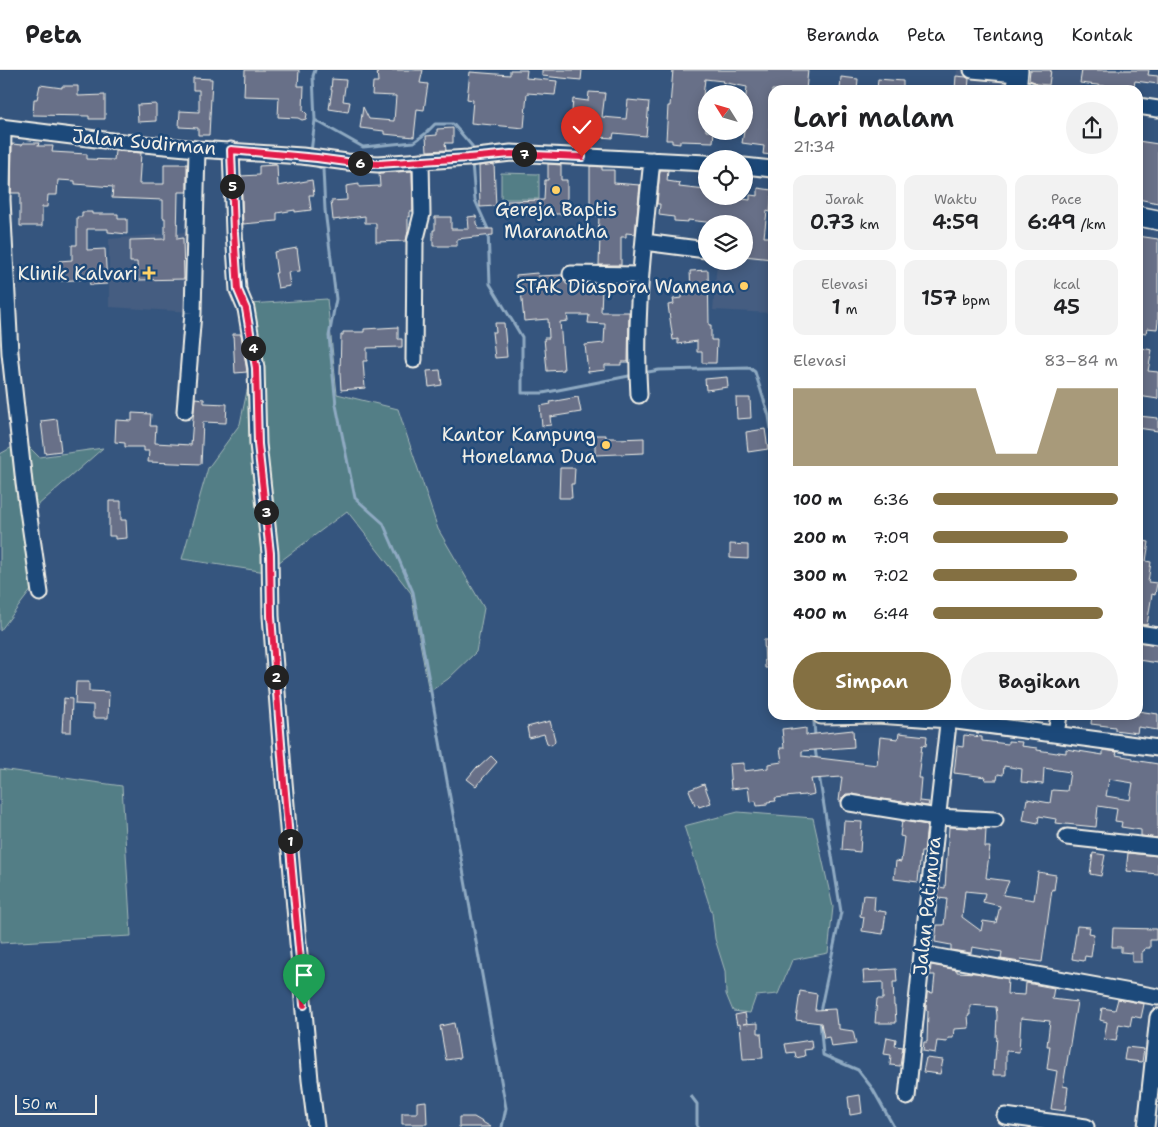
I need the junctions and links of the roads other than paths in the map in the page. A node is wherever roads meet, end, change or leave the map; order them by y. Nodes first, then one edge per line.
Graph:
1 (972, 70) edge
2 (1019, 82) edge
3 (1143, 107) edge
4 (1158, 109) edge
5 (2, 127) edge
6 (197, 149) junction
7 (231, 150) junction
8 (652, 160) junction
9 (422, 161) junction
10 (698, 163) edge
11 (753, 167) edge
12 (768, 169) edge
13 (1143, 217) edge
14 (1158, 220) edge
15 (644, 242) junction
16 (698, 249) edge
17 (571, 274) dead end
18 (640, 275) junction
19 (5, 352) edge
20 (414, 360) dead end
21 (639, 395) dead end
22 (185, 411) dead end
23 (40, 593) dead end
24 (1143, 634) edge
25 (1158, 636) edge
26 (949, 720) edge
27 (968, 720) edge
28 (1058, 720) edge
29 (1056, 734) junction
30 (1158, 748) edge
31 (850, 803) dead end
32 (937, 817) junction
33 (995, 820) dead end
34 (1067, 836) dead end
35 (1158, 847) edge
36 (922, 954) junction
37 (1158, 997) edge
38 (1158, 1017) edge
39 (907, 1097) dead end
40 (1005, 1116) dead end
41 (316, 1127) edge
42 (1086, 1127) edge
43 (1146, 1127) edge

1 - 2 street
3 - 4 street
5 - 6 street, Jalan Sudirman
5 - 19 street
6 - 7 street, Jalan Sudirman
6 - 22 street
7 - 9 street, Jalan Sudirman
7 - 41 street
8 - 9 street, Jalan Sudirman
8 - 10 street, Jalan Sudirman
8 - 15 street
9 - 20 street
11 - 12 street
13 - 14 main road
15 - 16 street
15 - 18 street
17 - 18 street
18 - 21 street
19 - 23 street
24 - 25 street
26 - 32 street, Jalan Patimura
27 - 29 street
28 - 29 street
29 - 30 street
31 - 32 street
32 - 33 street
32 - 36 street, Jalan Patimura
34 - 35 street
36 - 37 street
36 - 39 street, Jalan Patimura
38 - 43 street
40 - 42 street

